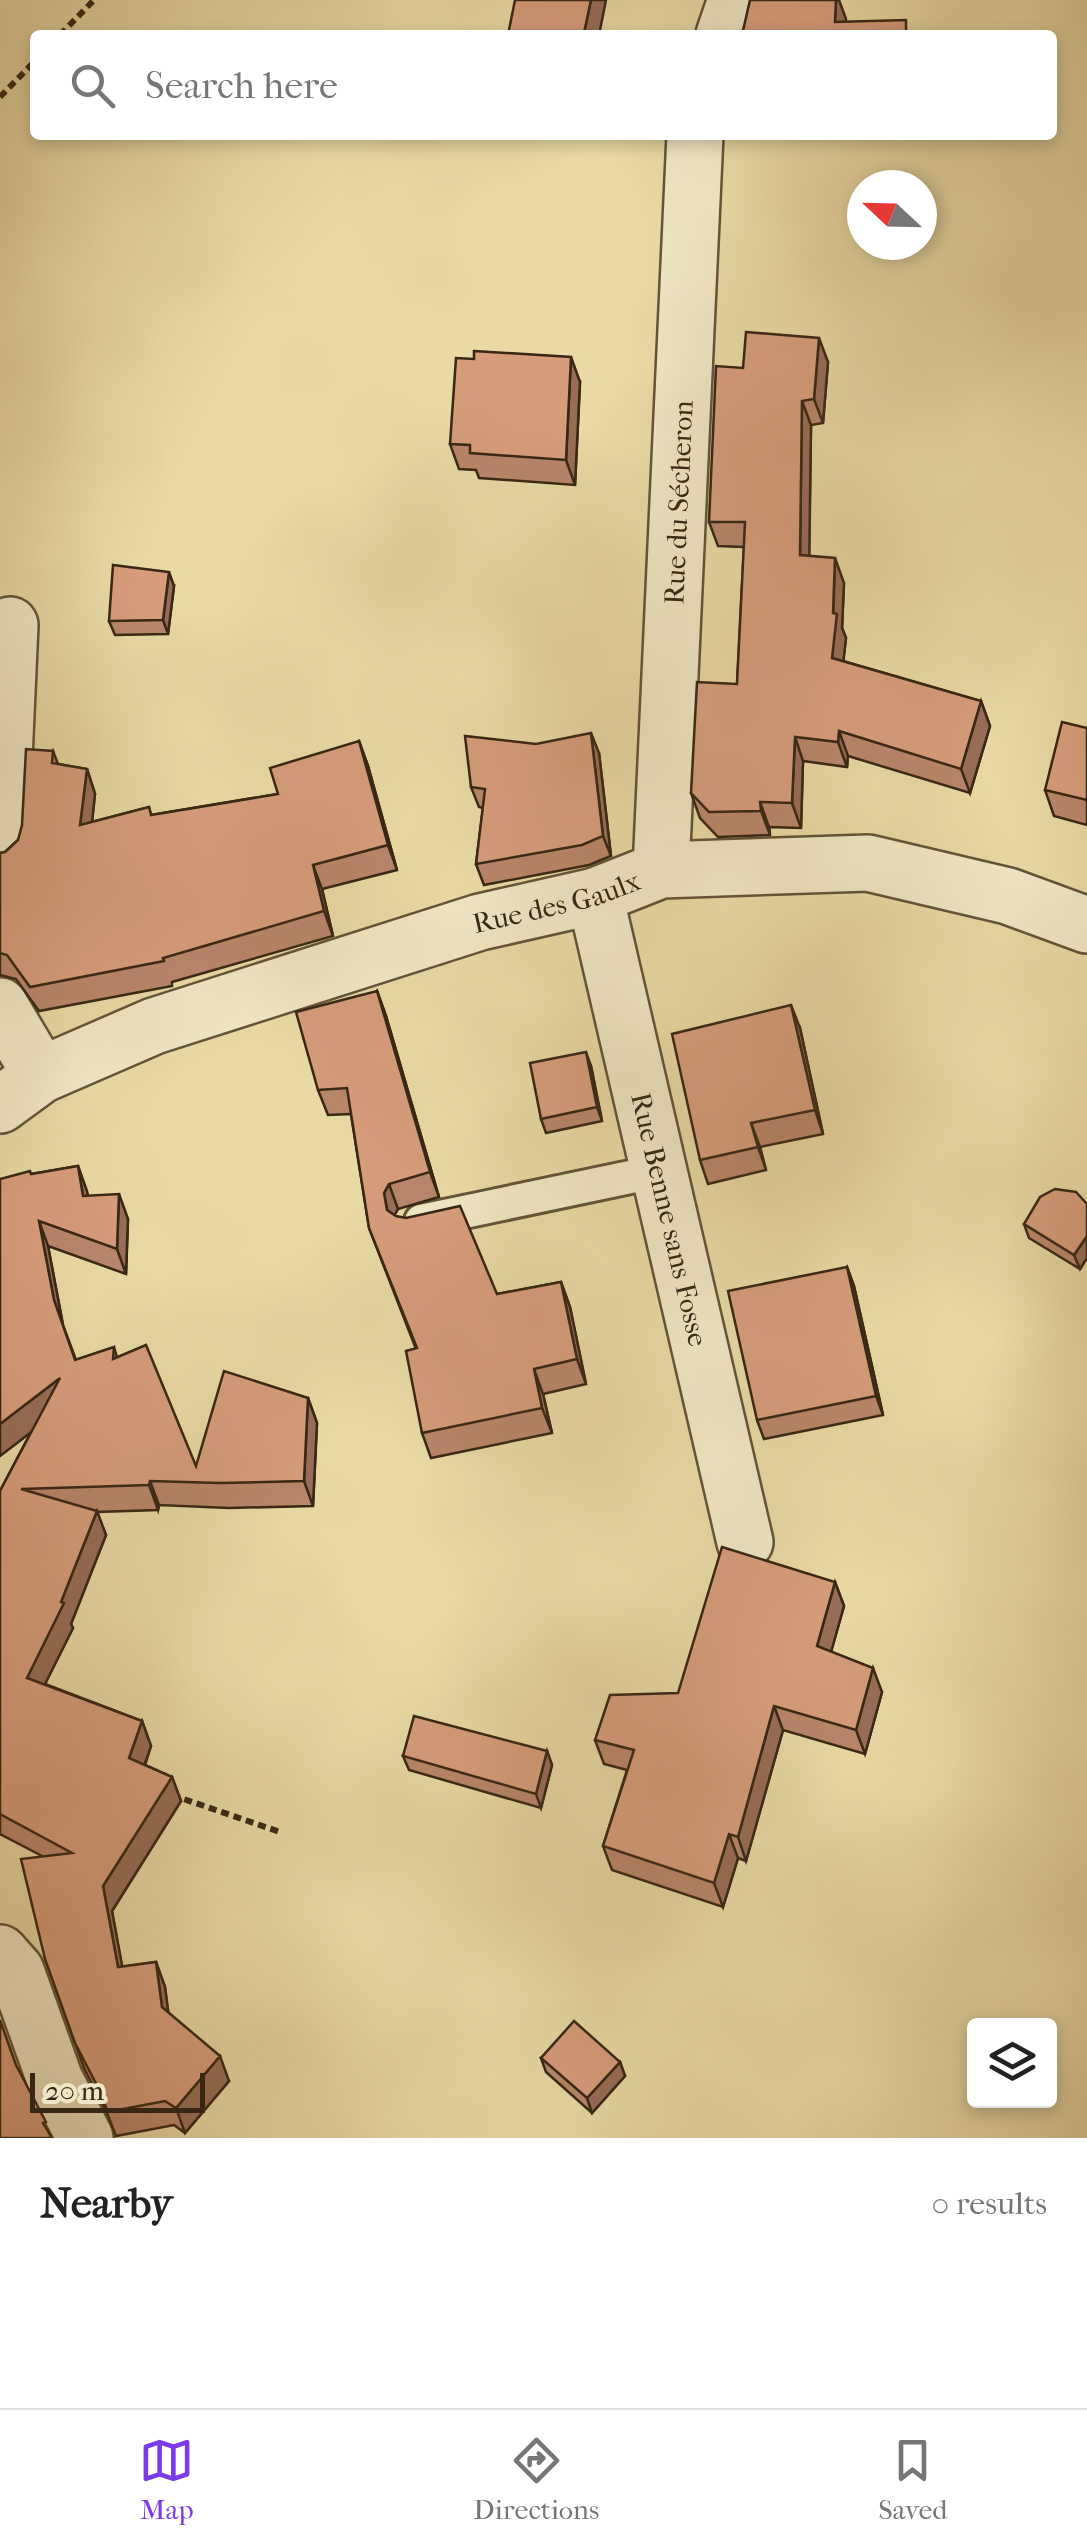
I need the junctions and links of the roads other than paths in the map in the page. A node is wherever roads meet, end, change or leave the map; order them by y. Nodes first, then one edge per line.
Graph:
1 (736, 0) edge
2 (726, 30) edge
3 (695, 140) edge
4 (10, 624) dead end
5 (0, 848) edge
6 (661, 870) junction
7 (595, 896) junction
8 (1087, 924) edge
9 (3, 1016) edge
10 (21, 1090) edge
11 (658, 1170) junction
12 (412, 1223) edge
13 (744, 1542) dead end
14 (0, 1953) edge
15 (85, 2138) edge

1 - 2 street
3 - 6 street, Rue du Sécheron
4 - 5 street
6 - 7 street, Rue des Gaulx
6 - 8 street, Rue des Gaulx
7 - 10 street, Rue des Gaulx
7 - 11 street, Rue Benne sans Fosse
9 - 10 street, Rue des Gaulx
11 - 12 lane
11 - 13 street, Rue Benne sans Fosse
14 - 15 street

